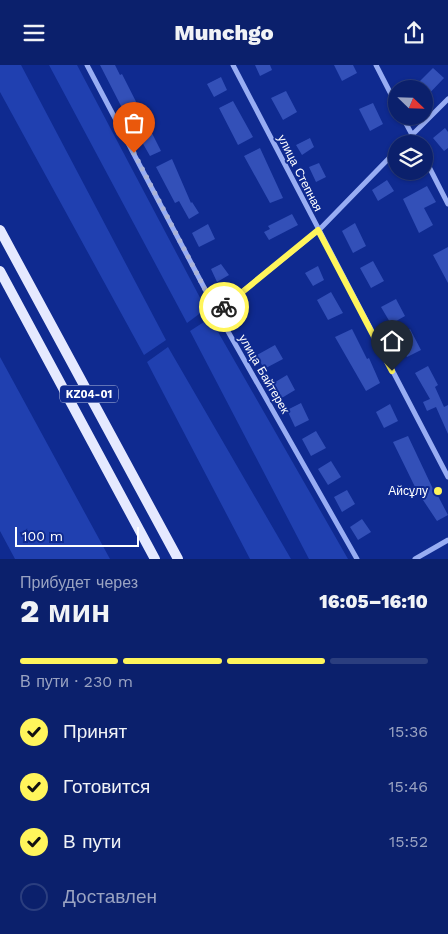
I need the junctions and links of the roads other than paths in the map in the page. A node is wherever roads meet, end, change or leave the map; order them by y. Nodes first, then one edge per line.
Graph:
1 (87, 65) edge
2 (233, 65) edge
3 (376, 65) edge
4 (388, 89) edge
5 (448, 99) edge
6 (407, 125) edge
7 (412, 135) joint
8 (388, 159) edge
9 (433, 175) edge
10 (448, 204) edge
11 (0, 230) edge
12 (318, 230) junction
13 (0, 271) edge
14 (217, 312) junction
15 (448, 477) edge
16 (448, 540) edge
17 (155, 559) edge
18 (178, 559) edge
19 (358, 559) edge
20 (415, 559) edge

1 - 14 street, улица Байтерек
2 - 12 street, улица Степная
3 - 4 street
5 - 7 street
6 - 7 street
8 - 12 street
9 - 10 street
11 - 18 main road, KZ04-01
12 - 14 street
12 - 15 street, улица Степная
13 - 17 main road, KZ04-01
14 - 19 street, улица Байтерек
16 - 20 street

